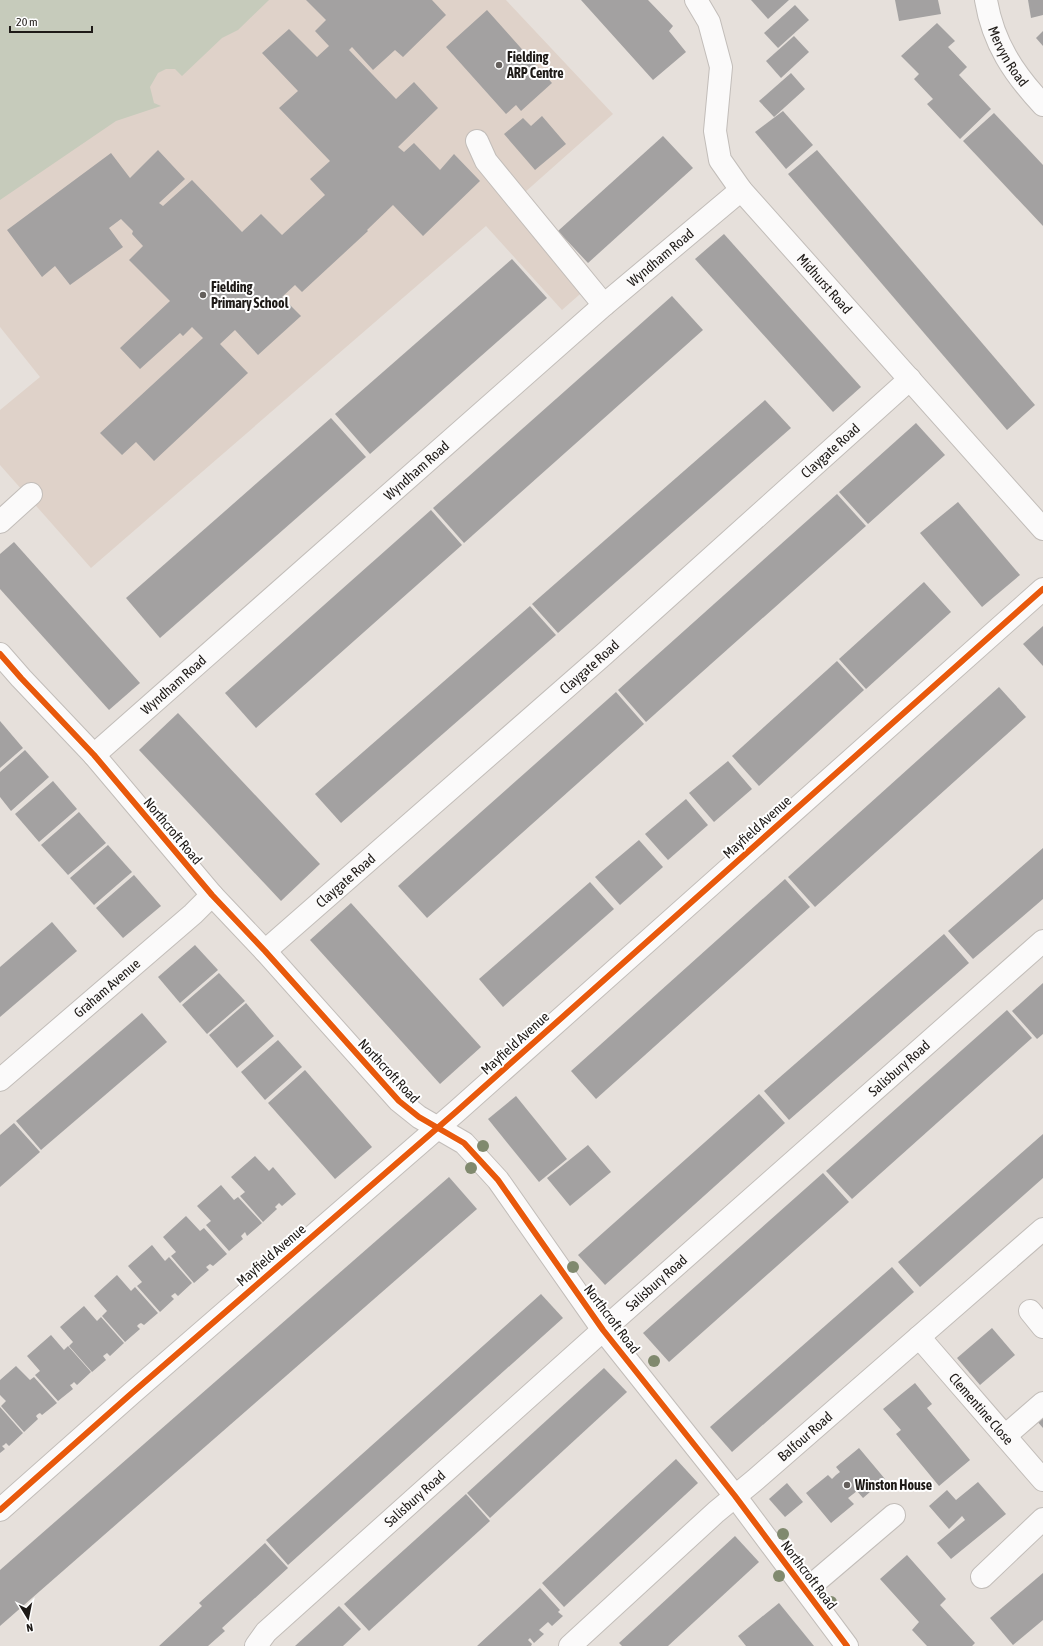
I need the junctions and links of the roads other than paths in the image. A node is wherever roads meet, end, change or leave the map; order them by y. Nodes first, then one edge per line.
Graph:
1 (696, 0) edge
2 (986, 0) edge
3 (1043, 105) edge
4 (477, 142) dead end
5 (741, 190) junction
6 (604, 305) junction
7 (910, 379) junction
8 (31, 494) dead end
9 (0, 522) edge
10 (1043, 529) edge
11 (1043, 589) edge
12 (0, 655) edge
13 (94, 755) junction
14 (212, 895) junction
15 (1043, 941) edge
16 (265, 952) junction
17 (0, 1080) edge
18 (437, 1127) junction
19 (1043, 1229) edge
20 (603, 1330) junction
21 (919, 1337) junction
22 (1043, 1403) edge
23 (1005, 1436) junction
24 (1043, 1480) edge
25 (735, 1496) junction
26 (0, 1510) edge
27 (894, 1515) dead end
28 (1043, 1519) edge
29 (982, 1577) dead end
30 (806, 1590) junction
31 (256, 1646) edge
32 (570, 1646) edge
33 (847, 1646) edge

1 - 5 street, Midhurst Road
2 - 3 street, Mervyn Road
4 - 6 street
5 - 6 street, Wyndham Road
5 - 7 street, Midhurst Road
6 - 13 street, Wyndham Road
7 - 10 street, Midhurst Road
7 - 16 street, Claygate Road
8 - 9 street
11 - 18 street, Mayfield Avenue
12 - 13 street, Northcroft Road
13 - 14 street, Northcroft Road
14 - 16 street, Northcroft Road
14 - 17 street, Graham Avenue
15 - 20 street, Salisbury Road
16 - 18 street, Northcroft Road
18 - 20 street, Northcroft Road
18 - 26 street, Mayfield Avenue
19 - 21 street, Balfour Road
20 - 25 street, Northcroft Road
20 - 31 street, Salisbury Road
21 - 23 street, Clementine Close
21 - 25 street, Balfour Road
22 - 23 street
23 - 24 street, Clementine Close
25 - 30 street, Northcroft Road
25 - 32 street, Balfour Road
27 - 30 street
28 - 29 street
30 - 33 street, Northcroft Road

